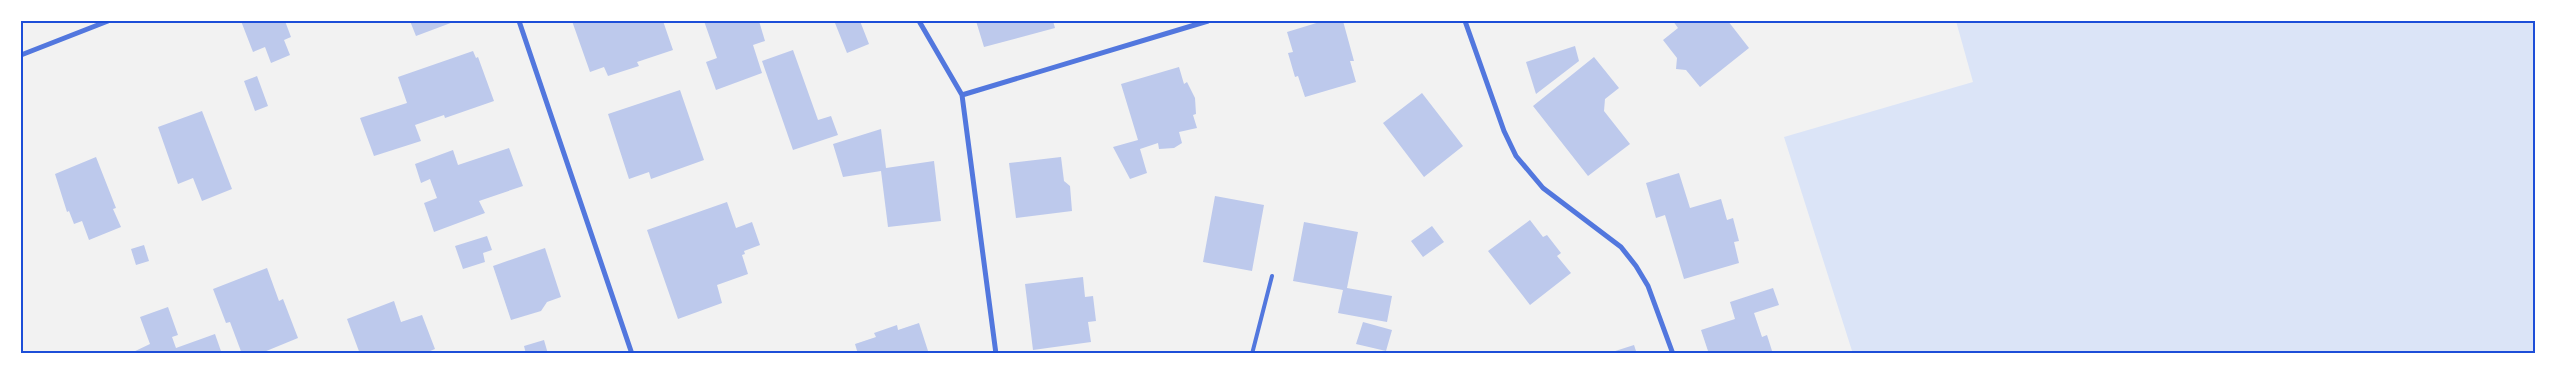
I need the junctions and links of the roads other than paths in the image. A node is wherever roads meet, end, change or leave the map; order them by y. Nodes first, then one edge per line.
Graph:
1 (108, 21) edge
2 (519, 21) edge
3 (919, 21) edge
4 (1208, 21) edge
5 (1465, 21) edge
6 (21, 56) edge
7 (962, 95) junction
8 (1272, 276) dead end
9 (632, 354) edge
10 (996, 354) edge
11 (1252, 354) edge
12 (1673, 354) edge

1 - 6 street
2 - 9 street
3 - 7 street
4 - 7 street
5 - 12 street
7 - 10 street
8 - 11 lane

